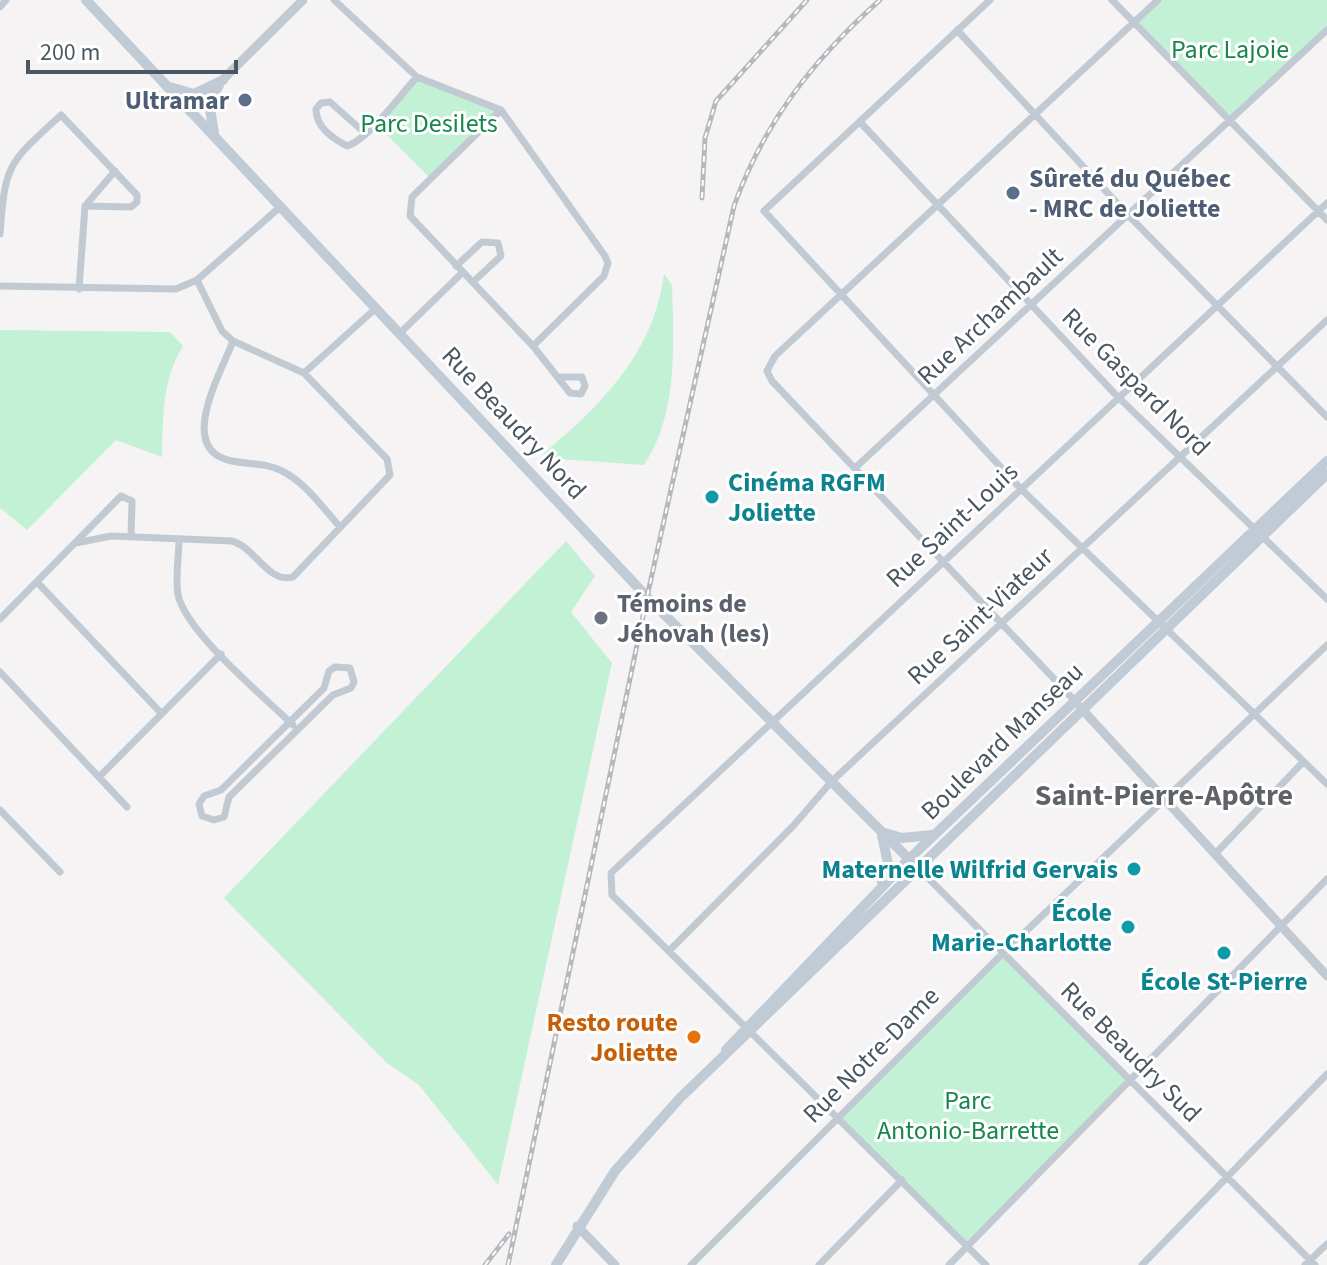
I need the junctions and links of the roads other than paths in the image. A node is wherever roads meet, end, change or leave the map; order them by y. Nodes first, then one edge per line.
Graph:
1 (6, 0) edge
2 (86, 0) edge
3 (303, 0) edge
4 (334, 0) edge
5 (990, 0) edge
6 (1112, 0) edge
7 (1158, 0) edge
8 (0, 7) edge
9 (1134, 22) junction
10 (957, 30) junction
11 (1326, 32) edge
12 (156, 74) junction
13 (417, 77) junction
14 (223, 80) junction
15 (501, 110) junction
16 (190, 112) junction
17 (1036, 114) junction
18 (1229, 120) junction
19 (860, 122) junction
20 (365, 133) junction
21 (219, 142) junction
22 (115, 171) junction
23 (1, 203) edge
24 (1327, 203) edge
25 (85, 206) junction
26 (939, 206) junction
27 (280, 207) junction
28 (1318, 211) junction
29 (1128, 215) junction
30 (1327, 220) edge
31 (0, 234) edge
32 (456, 266) junction
33 (463, 272) junction
34 (197, 280) junction
35 (473, 282) junction
36 (0, 286) edge
37 (79, 289) junction
38 (841, 298) junction
39 (1032, 305) junction
40 (1216, 306) junction
41 (375, 309) junction
42 (1327, 320) edge
43 (399, 334) junction
44 (233, 341) junction
45 (533, 346) junction
46 (1276, 367) junction
47 (304, 373) junction
48 (558, 377) dead end
49 (933, 397) junction
50 (1118, 397) junction
51 (1327, 417) edge
52 (1181, 455) junction
53 (1327, 461) edge
54 (855, 468) junction
55 (1327, 474) edge
56 (1020, 488) junction
57 (340, 527) junction
58 (1259, 532) junction
59 (131, 537) junction
60 (179, 539) junction
61 (76, 543) junction
62 (1081, 548) junction
63 (943, 560) junction
64 (37, 582) junction
65 (1327, 599) edge
66 (0, 619) edge
67 (1002, 622) junction
68 (1160, 627) junction
69 (1327, 645) edge
70 (221, 654) junction
71 (0, 672) edge
72 (1078, 705) junction
73 (161, 713) junction
74 (1253, 714) junction
75 (290, 722) junction
76 (772, 722) junction
77 (297, 729) junction
78 (1303, 762) junction
79 (99, 777) junction
80 (831, 782) junction
81 (1327, 784) edge
82 (1163, 798) junction
83 (127, 807) dead end
84 (0, 810) edge
85 (881, 832) junction
86 (938, 833) junction
87 (1215, 854) junction
88 (908, 860) junction
89 (918, 868) junction
90 (60, 872) dead end
91 (1327, 879) edge
92 (876, 894) junction
93 (1282, 926) junction
94 (669, 951) junction
95 (1004, 952) junction
96 (1327, 976) edge
97 (748, 1029) junction
98 (1327, 1074) edge
99 (1130, 1079) junction
100 (838, 1115) junction
101 (1228, 1178) junction
102 (902, 1180) junction
103 (577, 1226) junction
104 (1327, 1244) edge
105 (967, 1246) junction
106 (1310, 1263) edge
107 (556, 1265) edge
108 (615, 1265) edge
109 (691, 1265) edge
110 (819, 1265) edge
111 (949, 1265) edge
112 (986, 1265) edge
113 (1142, 1265) edge

1 - 8 street
2 - 12 main road, Rue Beaudry Nord
3 - 14 street
4 - 13 street
5 - 10 street
6 - 9 street
7 - 9 street
9 - 17 street
9 - 18 street
10 - 17 street
10 - 19 street
11 - 18 street, Rue Archambault
12 - 14 main road
12 - 16 main road, Rue Beaudry Nord
13 - 15 street
13 - 20 street
14 - 16 street
14 - 21 main road
15 - 32 street
15 - 45 street
16 - 21 main road, Rue Beaudry Nord
17 - 26 street
17 - 29 street
18 - 28 street
18 - 29 street, Rue Archambault
19 - 26 street, Rue Gaspard Nord
19 - 38 street
20 - 20 street
21 - 27 main road, Rue Beaudry Nord
22 - 23 street
22 - 25 street
22 - 25 street
23 - 31 street
24 - 28 street, Rue Saint-Louis
25 - 37 street
26 - 38 street
26 - 39 street, Rue Gaspard Nord
27 - 34 street
27 - 41 main road, Rue Beaudry Nord
28 - 30 street
28 - 40 street, Rue Saint-Louis
29 - 39 street, Rue Archambault
29 - 40 street
32 - 33 street
32 - 35 street
33 - 35 street
33 - 43 street
34 - 37 street
34 - 44 street
35 - 45 street
36 - 37 street
38 - 49 street
38 - 54 street
39 - 49 street, Rue Archambault
39 - 50 street, Rue Gaspard Nord
40 - 46 street
40 - 50 street, Rue Saint-Louis
41 - 43 main road, Rue Beaudry Nord
41 - 47 street
42 - 46 street, Rue Saint-Viateur
43 - 76 main road, Rue Beaudry Nord
44 - 47 street
44 - 57 street
45 - 48 street
46 - 51 street
46 - 52 street, Rue Saint-Viateur
47 - 57 street
49 - 54 street, Rue Archambault
49 - 56 street
50 - 52 street, Rue Gaspard Nord
50 - 56 street, Rue Saint-Louis
52 - 58 street, Rue Gaspard Nord
52 - 62 street, Rue Saint-Viateur
53 - 58 main road, Boulevard Manseau
54 - 63 street
55 - 58 main road, Boulevard Manseau
56 - 62 street
56 - 63 street, Rue Saint-Louis
57 - 60 street
58 - 65 street, Rue Gaspard Nord
58 - 68 main road, Boulevard Manseau
59 - 60 street
59 - 61 street
59 - 61 street
60 - 70 street
61 - 64 street
62 - 67 street, Rue Saint-Viateur
62 - 68 street
63 - 67 street
63 - 76 street, Rue Saint-Louis
64 - 66 street
64 - 73 street
67 - 72 street
67 - 80 street, Rue Saint-Viateur
68 - 72 main road, Boulevard Manseau
68 - 74 street
69 - 74 street, Rue Notre-Dame
70 - 73 street
70 - 75 street
71 - 79 street
72 - 82 street
72 - 86 main road, Boulevard Manseau
72 - 89 main road, Boulevard Manseau
73 - 79 street
74 - 78 street
74 - 82 street, Rue Notre-Dame
75 - 77 street
75 - 77 street
75 - 77 street
76 - 80 main road, Rue Beaudry Nord
76 - 94 street, Rue Saint-Louis
78 - 81 street
78 - 87 street
79 - 83 street
80 - 85 main road, Rue Beaudry Nord
80 - 94 street, Rue Saint-Viateur
82 - 87 street
82 - 95 street, Rue Notre-Dame
84 - 90 street
85 - 86 main road
85 - 88 main road, Rue Beaudry Nord
85 - 92 main road
86 - 88 main road, Boulevard Manseau
87 - 93 street
88 - 89 main road, Rue Beaudry Nord
88 - 92 main road, Boulevard Manseau
89 - 95 street, Rue Beaudry Sud
89 - 97 main road, Boulevard Manseau
91 - 93 street
92 - 97 main road, Boulevard Manseau
93 - 96 street
93 - 99 street
94 - 97 street
95 - 99 street, Rue Beaudry Sud
95 - 100 street, Rue Notre-Dame
97 - 100 street
97 - 103 main road, Boulevard Manseau
98 - 101 street
99 - 101 street, Rue Beaudry Sud
99 - 105 street
100 - 102 street
100 - 109 street, Rue Notre-Dame
101 - 106 street, Rue Beaudry Sud
101 - 113 street
102 - 105 street
102 - 110 street
103 - 107 main road, Boulevard Manseau
103 - 108 street
104 - 106 street
105 - 111 street
105 - 112 street

